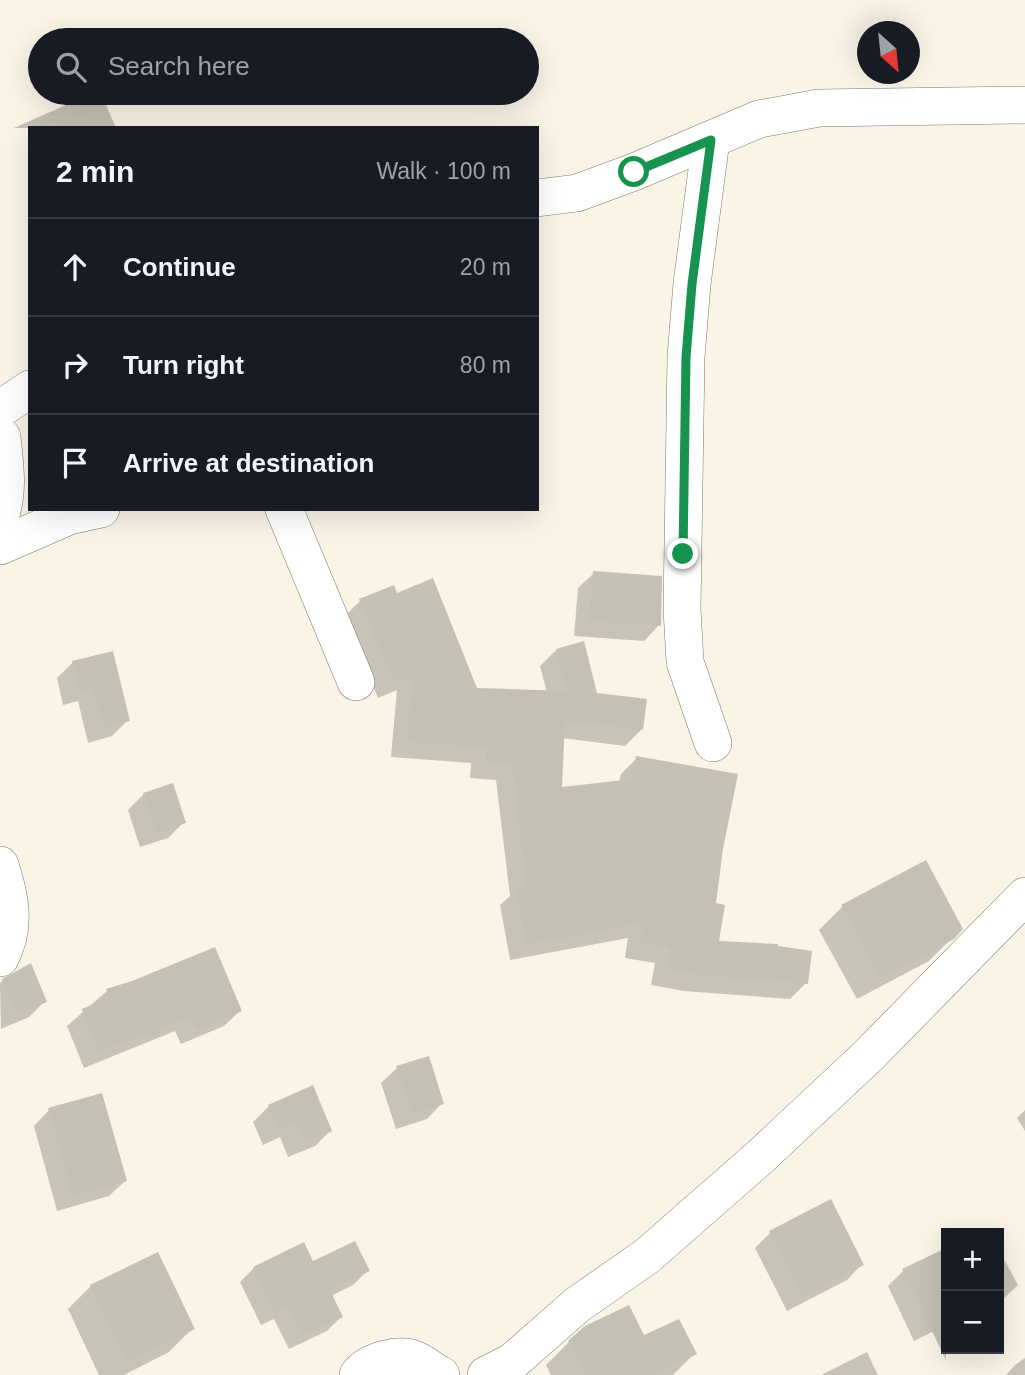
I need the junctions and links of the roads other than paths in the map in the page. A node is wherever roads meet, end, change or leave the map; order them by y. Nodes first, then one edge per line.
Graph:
1 (1024, 105) edge
2 (711, 140) junction
3 (539, 198) edge
4 (28, 392) edge
5 (1, 427) edge
6 (28, 481) edge
7 (77, 511) edge
8 (285, 511) edge
9 (0, 517) edge
10 (0, 546) edge
11 (356, 682) dead end
12 (713, 743) dead end
13 (0, 864) edge
14 (1025, 896) edge
15 (0, 958) edge
16 (358, 1375) edge
17 (441, 1375) edge
18 (486, 1375) edge

1 - 2 street
2 - 3 street
2 - 12 street
4 - 5 street
5 - 6 street
5 - 9 street
7 - 10 street
8 - 11 street
13 - 15 street
14 - 18 street
16 - 17 street

